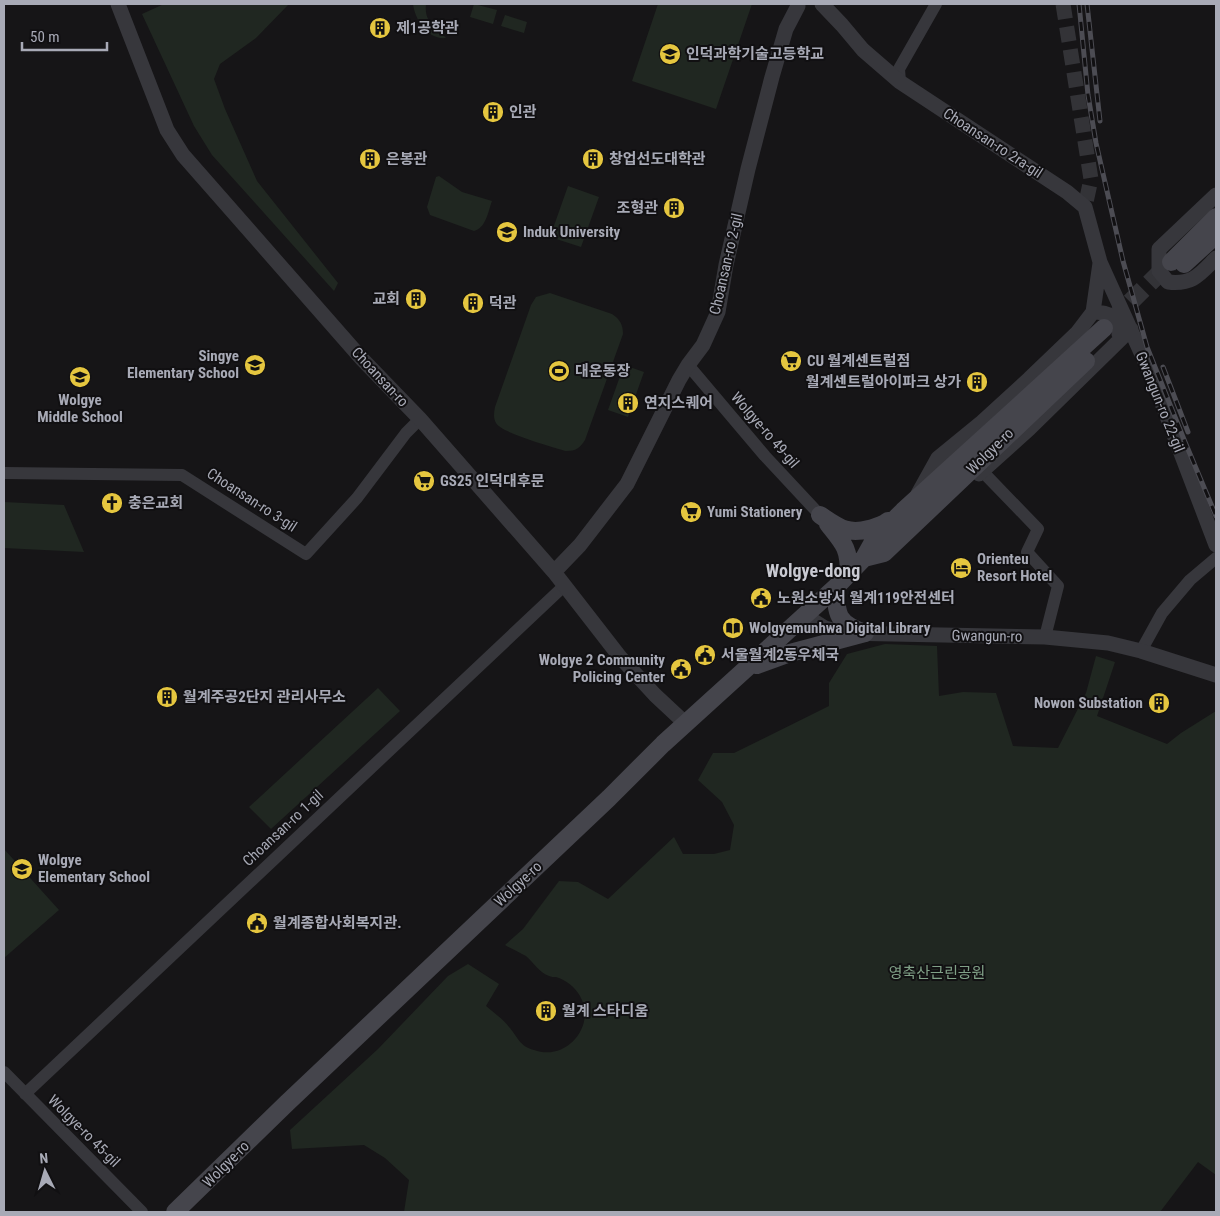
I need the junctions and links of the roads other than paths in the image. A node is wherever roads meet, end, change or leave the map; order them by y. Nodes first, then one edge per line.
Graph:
1 (118, 4) edge
2 (821, 4) edge
3 (936, 4) edge
4 (797, 5) edge
5 (900, 82) junction
6 (1216, 194) edge
7 (1216, 217) edge
8 (1216, 235) edge
9 (1216, 258) edge
10 (1100, 262) junction
11 (1093, 312) junction
12 (1131, 329) junction
13 (1111, 335) junction
14 (688, 365) junction
15 (420, 419) junction
16 (982, 471) junction
17 (4, 473) edge
18 (914, 509) junction
19 (820, 515) junction
20 (1216, 545) edge
21 (1216, 558) edge
22 (554, 572) junction
23 (849, 574) junction
24 (564, 586) junction
25 (836, 587) junction
26 (806, 616) junction
27 (865, 633) junction
28 (1046, 637) junction
29 (1141, 651) junction
30 (747, 668) junction
31 (1216, 675) edge
32 (685, 724) junction
33 (4, 1072) edge
34 (25, 1094) junction
35 (142, 1212) edge
36 (175, 1212) edge

1 - 15 street, Choansan-ro
2 - 4 street
2 - 5 street, Choansan-ro 2ra-gil
3 - 5 street
4 - 14 street, Choansan-ro 2-gil
5 - 10 street, Choansan-ro 2ra-gil
6 - 9 street
7 - 8 main road
10 - 11 street
10 - 12 street, Gwangun-ro 22-gil
11 - 13 street
11 - 18 street
12 - 13 street
12 - 20 street, Gwangun-ro 22-gil
13 - 16 street
13 - 18 main road, Wolgye-ro
14 - 19 street, Wolgye-ro 49-gil
14 - 22 street, Choansan-ro 2-gil
15 - 17 street, Choansan-ro 3-gil
15 - 22 street, Choansan-ro
16 - 18 street
16 - 28 street, Wolgye-ro
18 - 19 main road
18 - 23 main road, Wolgye-ro
19 - 23 main road
21 - 29 street
22 - 24 street, Choansan-ro
23 - 25 main road, Wolgye-ro
24 - 32 street, Choansan-ro
24 - 34 street, Choansan-ro 1-gil
25 - 26 main road, Wolgye-ro
25 - 27 main road
26 - 27 street, Gwangun-ro
26 - 30 main road, Wolgye-ro
27 - 28 street, Gwangun-ro
27 - 30 main road
28 - 29 street, Gwangun-ro
29 - 31 street, Gwangun-ro
30 - 32 main road, Wolgye-ro
32 - 36 main road, Wolgye-ro
33 - 34 street, Wolgye-ro 45-gil
34 - 35 street, Wolgye-ro 45-gil

